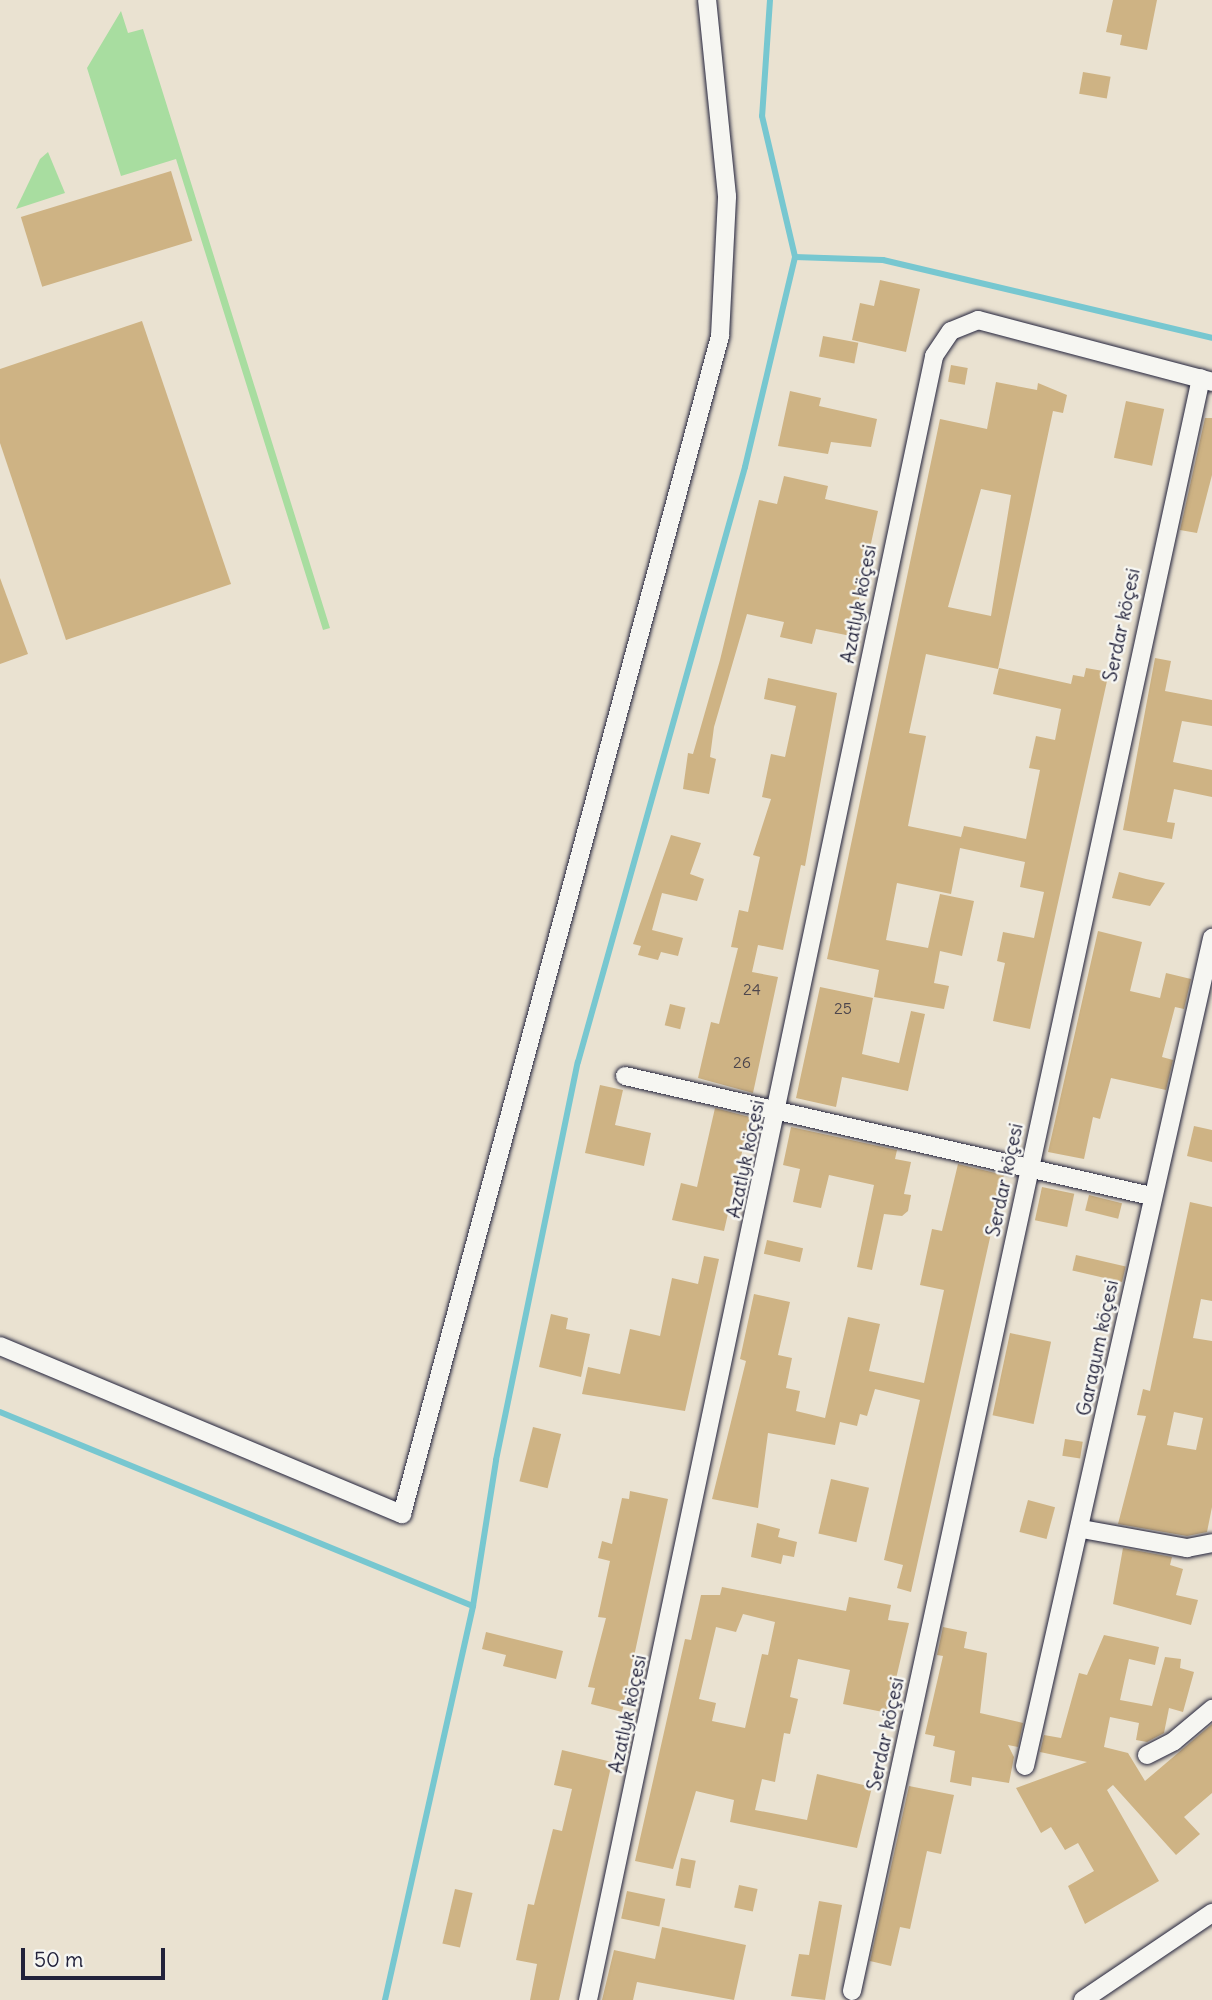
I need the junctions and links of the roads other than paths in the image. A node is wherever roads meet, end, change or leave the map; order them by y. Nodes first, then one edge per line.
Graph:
1 (707, 0) edge
2 (1206, 380) edge
3 (1212, 938) edge
4 (625, 1076) dead end
5 (778, 1111) junction
6 (1029, 1167) junction
7 (1151, 1196) junction
8 (0, 1346) edge
9 (1082, 1529) junction
10 (1212, 1543) edge
11 (1212, 1709) edge
12 (1147, 1755) dead end
13 (1025, 1766) dead end
14 (1212, 1913) edge
15 (852, 1991) dead end
16 (587, 2000) edge
17 (1083, 2000) edge

1 - 8 street
2 - 5 street, Azatlyk köçesi
2 - 6 street, Serdar köçesi
3 - 7 street, Garagum köçesi
4 - 5 street
5 - 6 street
5 - 16 street, Azatlyk köçesi
6 - 7 street
6 - 15 street, Serdar köçesi
7 - 9 street, Garagum köçesi
9 - 10 street
9 - 13 street, Garagum köçesi
11 - 12 street
14 - 17 street

